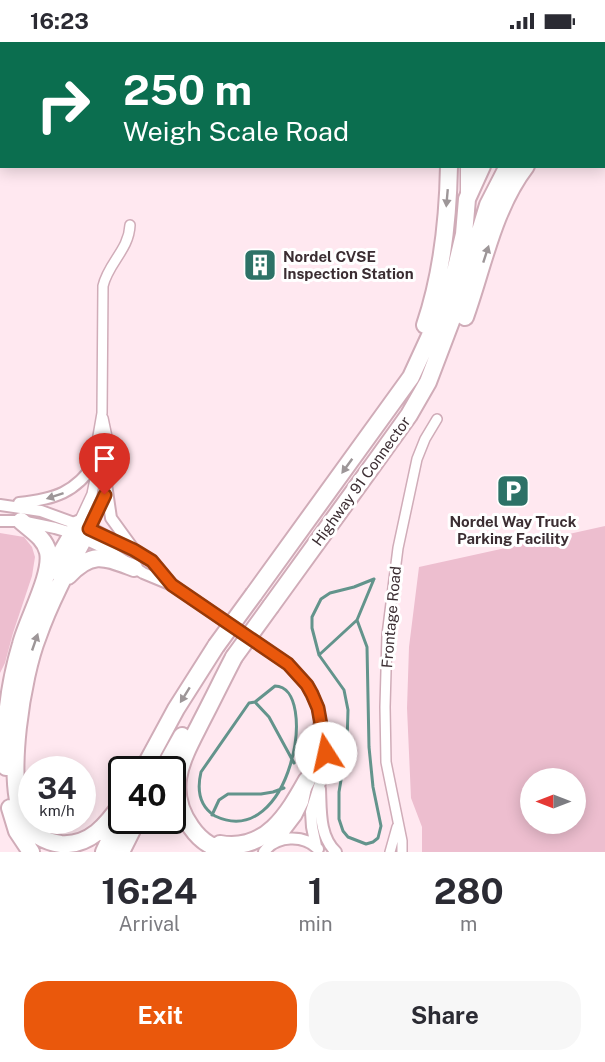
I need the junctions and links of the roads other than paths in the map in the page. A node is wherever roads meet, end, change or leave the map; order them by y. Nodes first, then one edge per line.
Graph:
1 (449, 168) edge
2 (467, 168) edge
3 (481, 168) edge
4 (507, 168) edge
5 (525, 168) edge
6 (467, 199) junction
7 (130, 225) dead end
8 (428, 382) junction
9 (102, 413) junction
10 (381, 418) junction
11 (436, 419) dead end
12 (96, 462) junction
13 (106, 484) junction
14 (0, 505) edge
15 (0, 521) edge
16 (21, 521) junction
17 (81, 531) junction
18 (134, 550) junction
19 (134, 567) junction
20 (52, 583) junction
21 (172, 585) junction
22 (234, 657) junction
23 (150, 756) edge
24 (171, 756) edge
25 (314, 782) junction
26 (397, 821) junction
27 (108, 822) edge
28 (193, 830) junction
29 (113, 834) edge
30 (130, 834) edge
31 (269, 847) edge
32 (318, 849) edge
33 (31, 852) edge
34 (104, 852) edge
35 (121, 852) edge
36 (233, 852) edge
37 (248, 852) edge
38 (336, 852) edge
39 (390, 852) edge
40 (402, 852) edge

1 -> 10 highway
2 - 6 main road, Highway 91 Connector
3 - 6 highway
4 - 8 highway, Highway 91 Connector
8 -> 5 highway
6 - 10 highway, Highway 91 Connector
7 - 9 street
8 - 22 highway, Highway 91 Connector, bridge
9 - 12 street
9 - 13 street
10 -> 23 highway, Highway 91 Connector, bridge
11 - 26 street, Frontage Road
12 -> 14 street
12 - 17 street
13 - 17 street
13 - 18 street
14 - 17 street
15 - 16 street
16 - 17 street
16 - 20 highway
17 - 18 street
17 - 19 street
17 - 20 highway
18 - 21 street
19 - 20 highway
19 - 21 street
27 -> 20 highway
20 - 33 highway
21 - 25 street
22 - 24 highway, Highway 91 Connector
22 - 28 highway
25 - 28 highway
25 - 31 street
25 - 32 street
25 - 38 street
26 - 39 street, Frontage Road
26 - 40 street, Frontage Road
28 - 36 highway
29 - 34 highway
30 - 35 highway
31 - 32 street
31 - 37 highway

